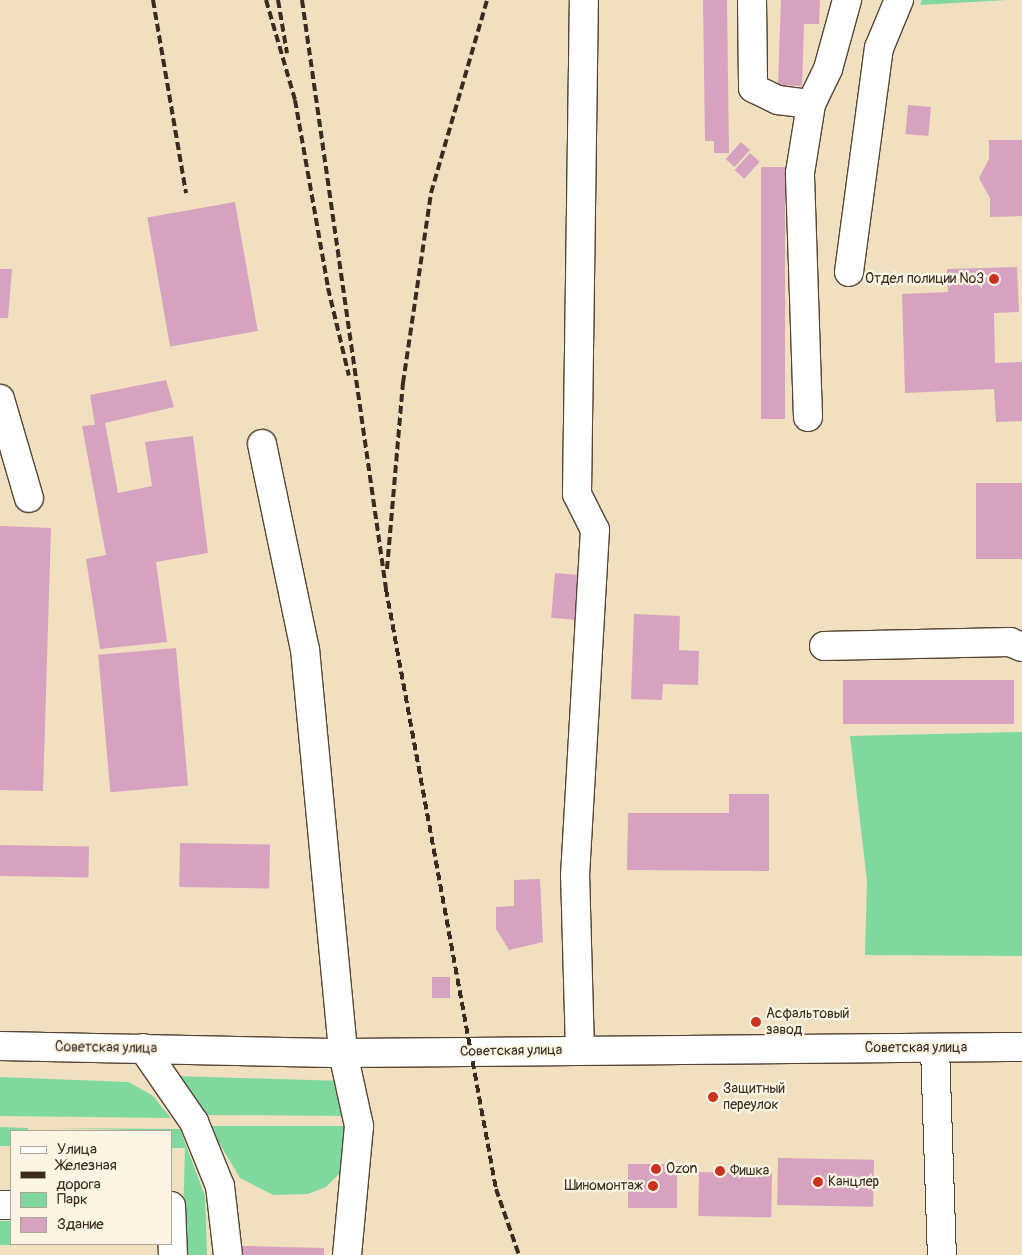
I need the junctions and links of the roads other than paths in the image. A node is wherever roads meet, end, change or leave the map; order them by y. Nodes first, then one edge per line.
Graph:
1 (584, 0) edge
2 (752, 0) edge
3 (847, 0) edge
4 (898, 0) edge
5 (811, 104) junction
6 (849, 272) dead end
7 (0, 399) edge
8 (808, 417) dead end
9 (262, 444) dead end
10 (29, 498) dead end
11 (824, 646) dead end
12 (1022, 647) edge
13 (0, 1046) edge
14 (143, 1048) junction
15 (935, 1048) junction
16 (580, 1050) junction
17 (1018, 1052) edge
18 (343, 1053) junction
19 (228, 1255) edge
20 (347, 1255) edge
21 (942, 1255) edge

1 - 16 main road
2 - 5 main road
3 - 5 main road
4 - 6 main road
5 - 8 main road
7 - 10 main road
9 - 18 main road
11 - 12 main road
13 - 14 main road, Советская улица
14 - 18 main road, Советская улица
14 - 19 main road
15 - 16 main road, Советская улица
15 - 17 main road, Советская улица
15 - 21 main road
16 - 18 main road, Советская улица
18 - 20 main road

